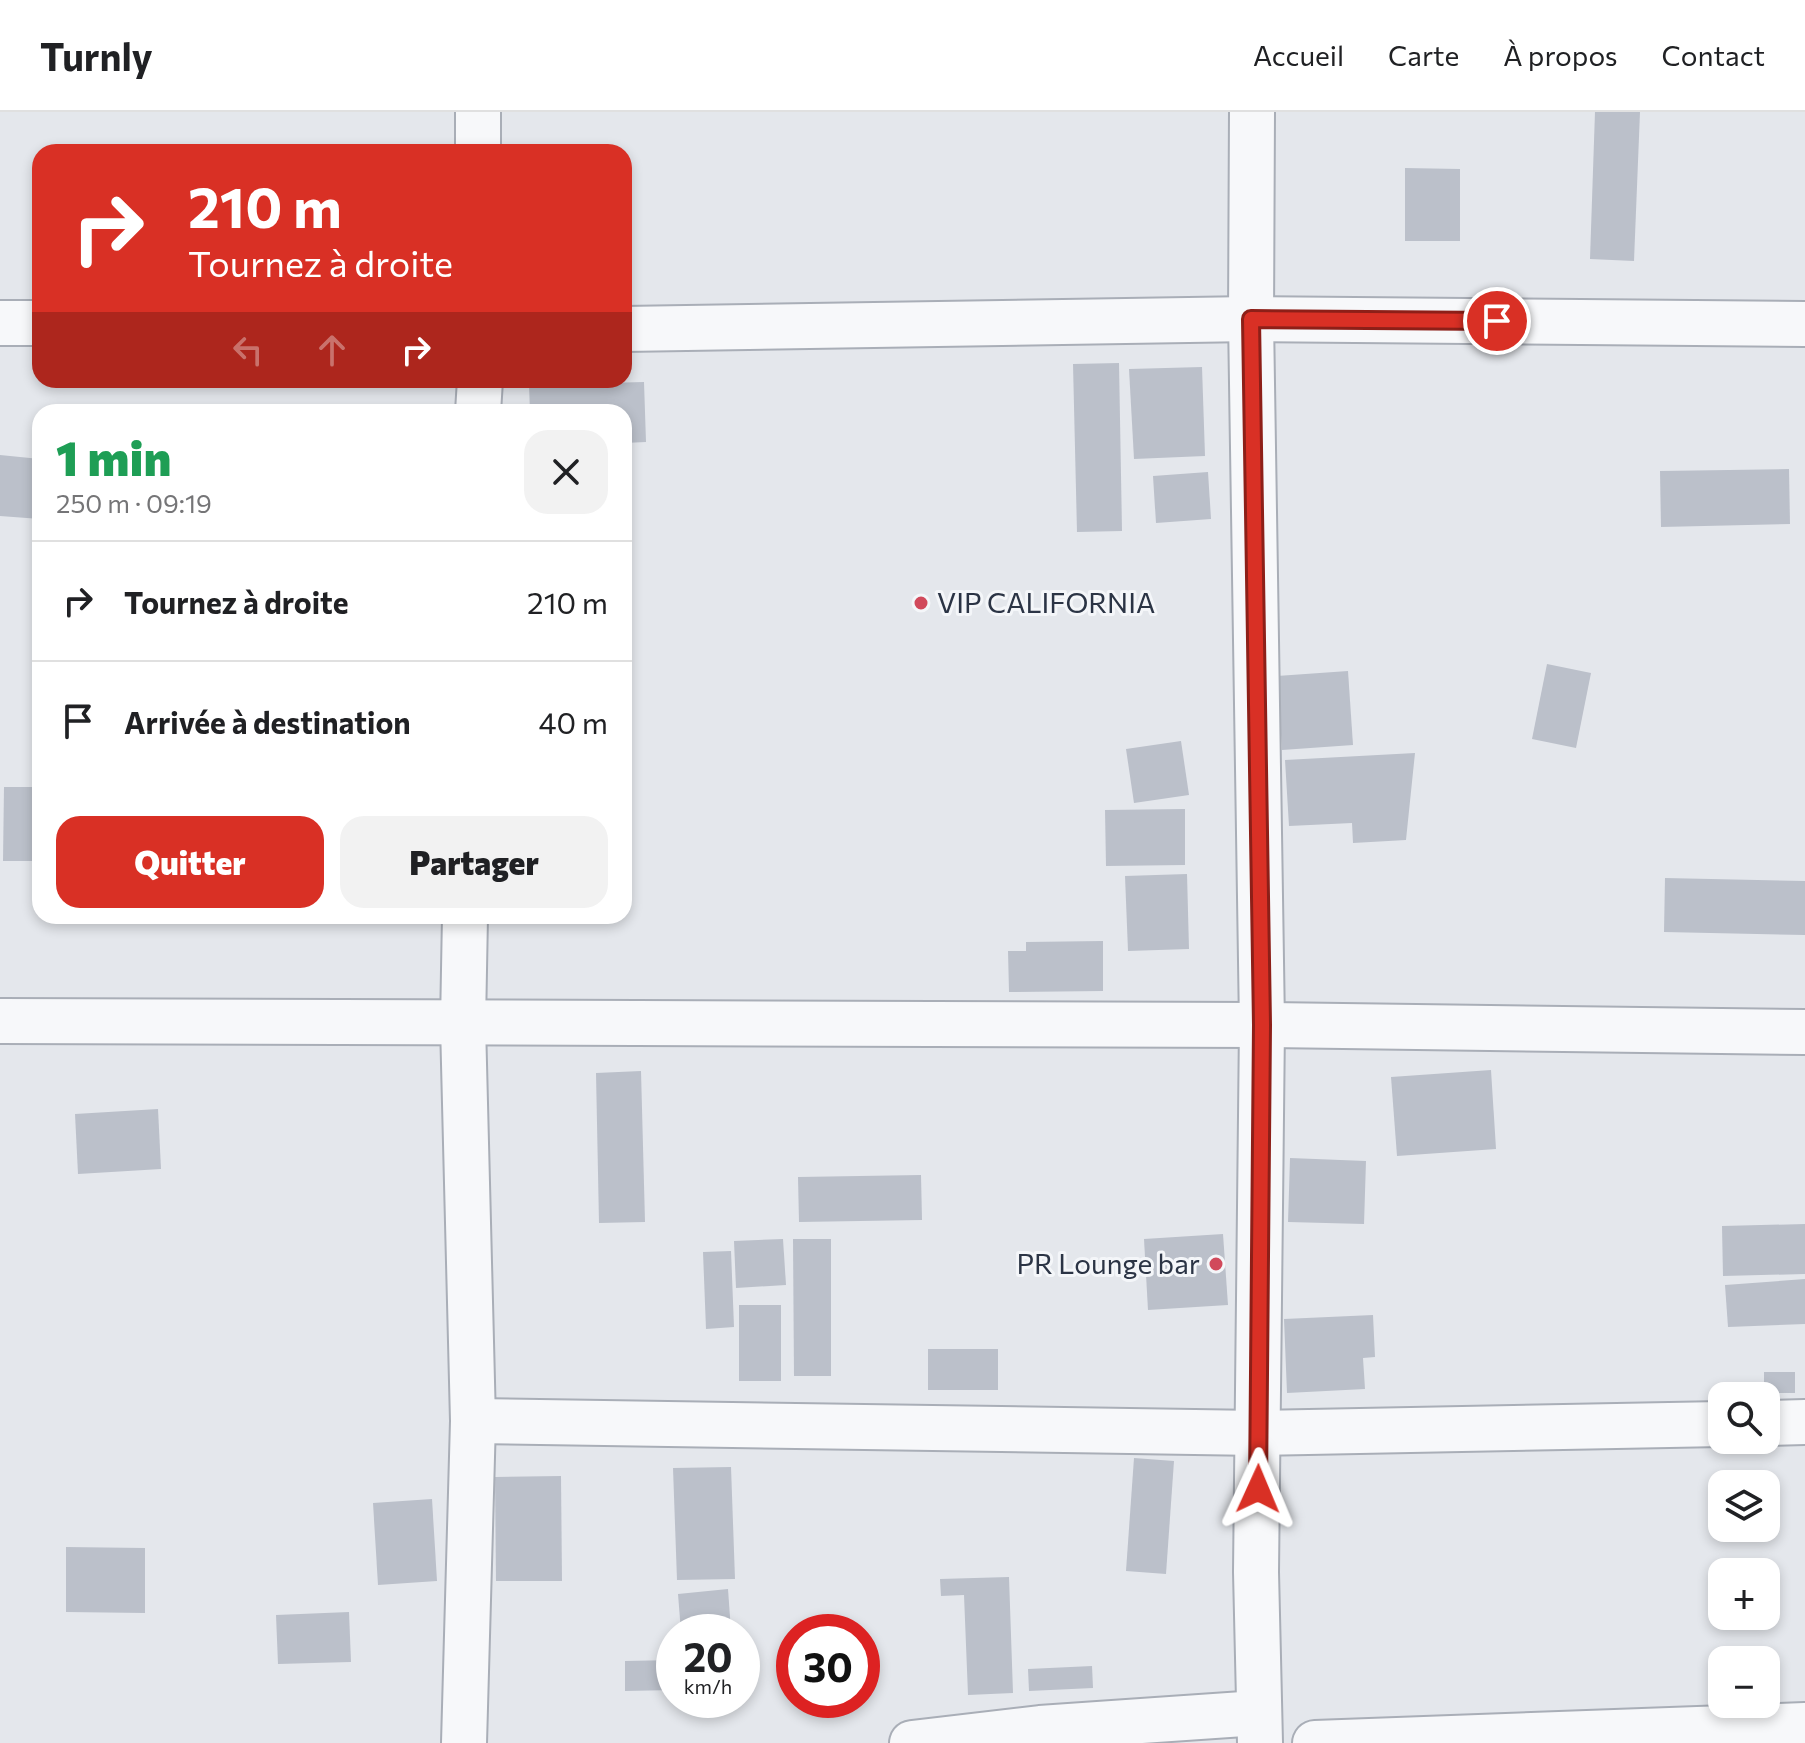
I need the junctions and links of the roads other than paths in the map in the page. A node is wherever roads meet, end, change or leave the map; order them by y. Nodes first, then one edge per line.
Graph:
1 (478, 112) edge
2 (1252, 112) edge
3 (478, 144) edge
4 (1251, 319) junction
5 (0, 323) edge
6 (32, 323) edge
7 (1805, 324) edge
8 (632, 329) edge
9 (465, 924) edge
10 (0, 1021) edge
11 (463, 1024) junction
12 (1262, 1025) junction
13 (1805, 1032) edge
14 (473, 1421) junction
15 (1805, 1422) edge
16 (1780, 1423) edge
17 (1708, 1424) edge
18 (1259, 1433) junction
19 (1805, 1725) edge
20 (1259, 1728) edge
21 (464, 1743) edge
22 (912, 1743) edge
23 (1315, 1743) edge

1 - 3 street
2 - 4 street
4 - 7 street
4 - 8 street
4 - 12 street
5 - 6 street
9 - 11 street
10 - 11 street
11 - 12 street
11 - 14 street
12 - 13 street
12 - 18 street
14 - 18 street
14 - 21 street
15 - 16 street
17 - 18 street
18 - 20 street
19 - 23 street
20 - 22 street

